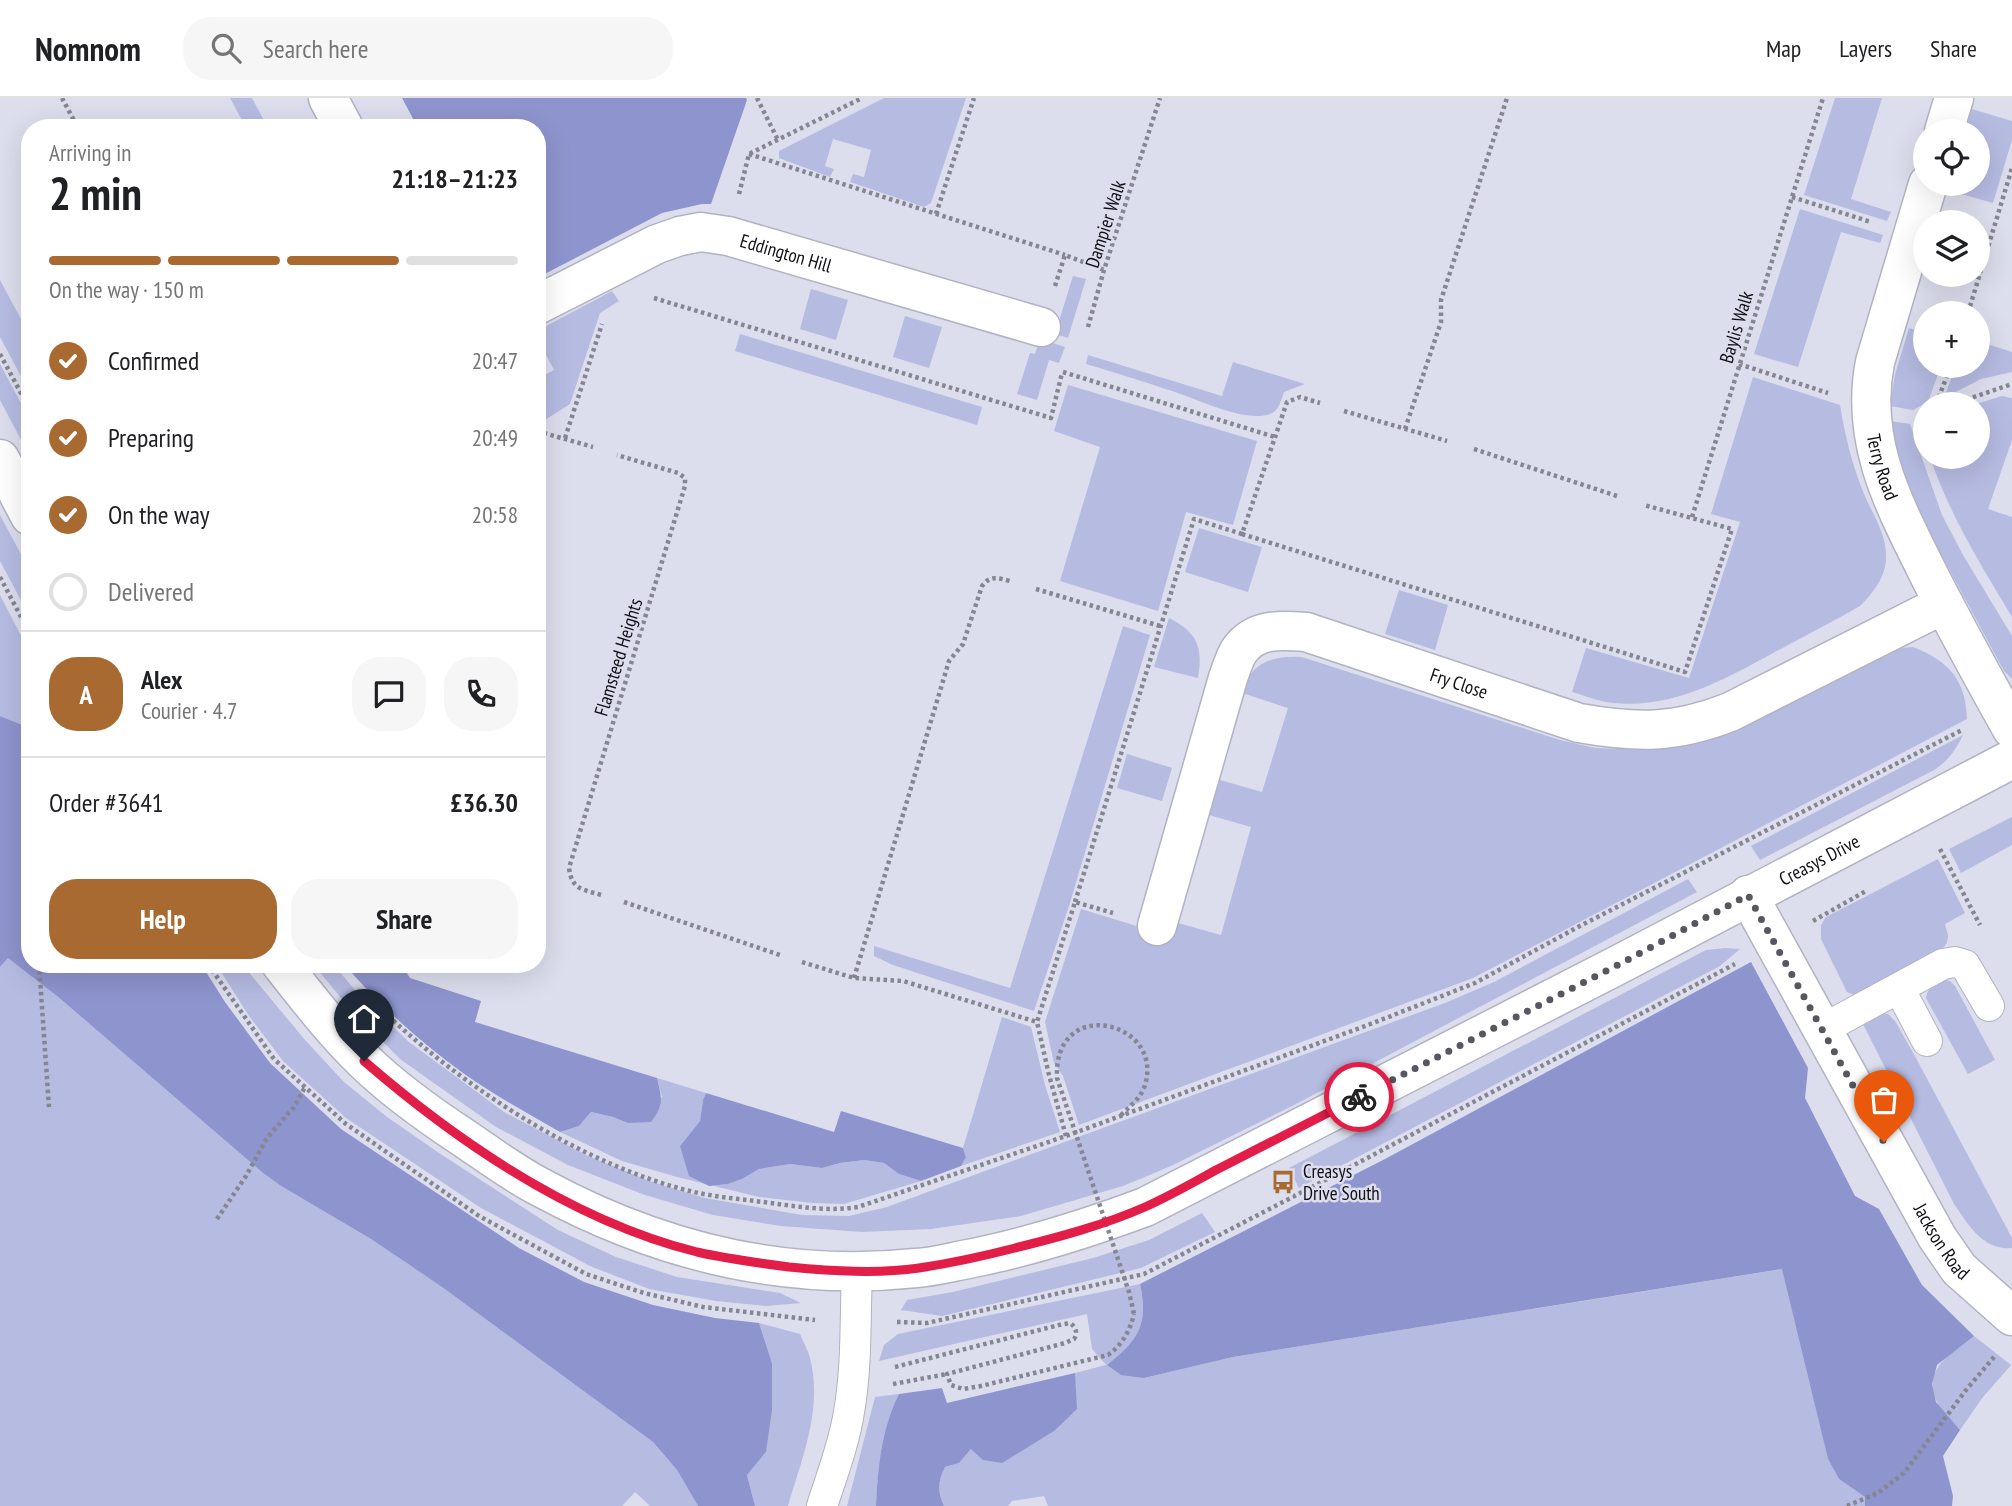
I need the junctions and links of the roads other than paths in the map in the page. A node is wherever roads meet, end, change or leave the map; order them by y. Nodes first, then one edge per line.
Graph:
1 (328, 98) edge
2 (1954, 98) edge
3 (339, 119) edge
4 (1948, 119) edge
5 (1924, 196) edge
6 (546, 300) edge
7 (1041, 327) dead end
8 (0, 459) edge
9 (21, 499) edge
10 (1944, 604) junction
11 (2007, 719) edge
12 (2012, 759) edge
13 (1748, 895) junction
14 (1157, 926) road end
15 (288, 973) edge
16 (1899, 988) junction
17 (1989, 1006) dead end
18 (1823, 1029) junction
19 (1927, 1041) dead end
20 (857, 1272) junction
21 (2012, 1316) edge
22 (822, 1506) edge

1 - 3 street
2 - 4 street
5 - 10 street, Terry Road
6 - 7 street, Eddington Hill
8 - 9 street
10 - 11 street, Terry Road
10 - 14 street, Fry Close
12 - 13 street, Creasys Drive
13 - 18 street, Jackson Road
13 - 20 street, Creasys Drive
15 - 20 street, Creasys Drive
16 - 17 lane
16 - 18 lane
16 - 19 lane
18 - 21 street, Jackson Road
20 - 22 lane

